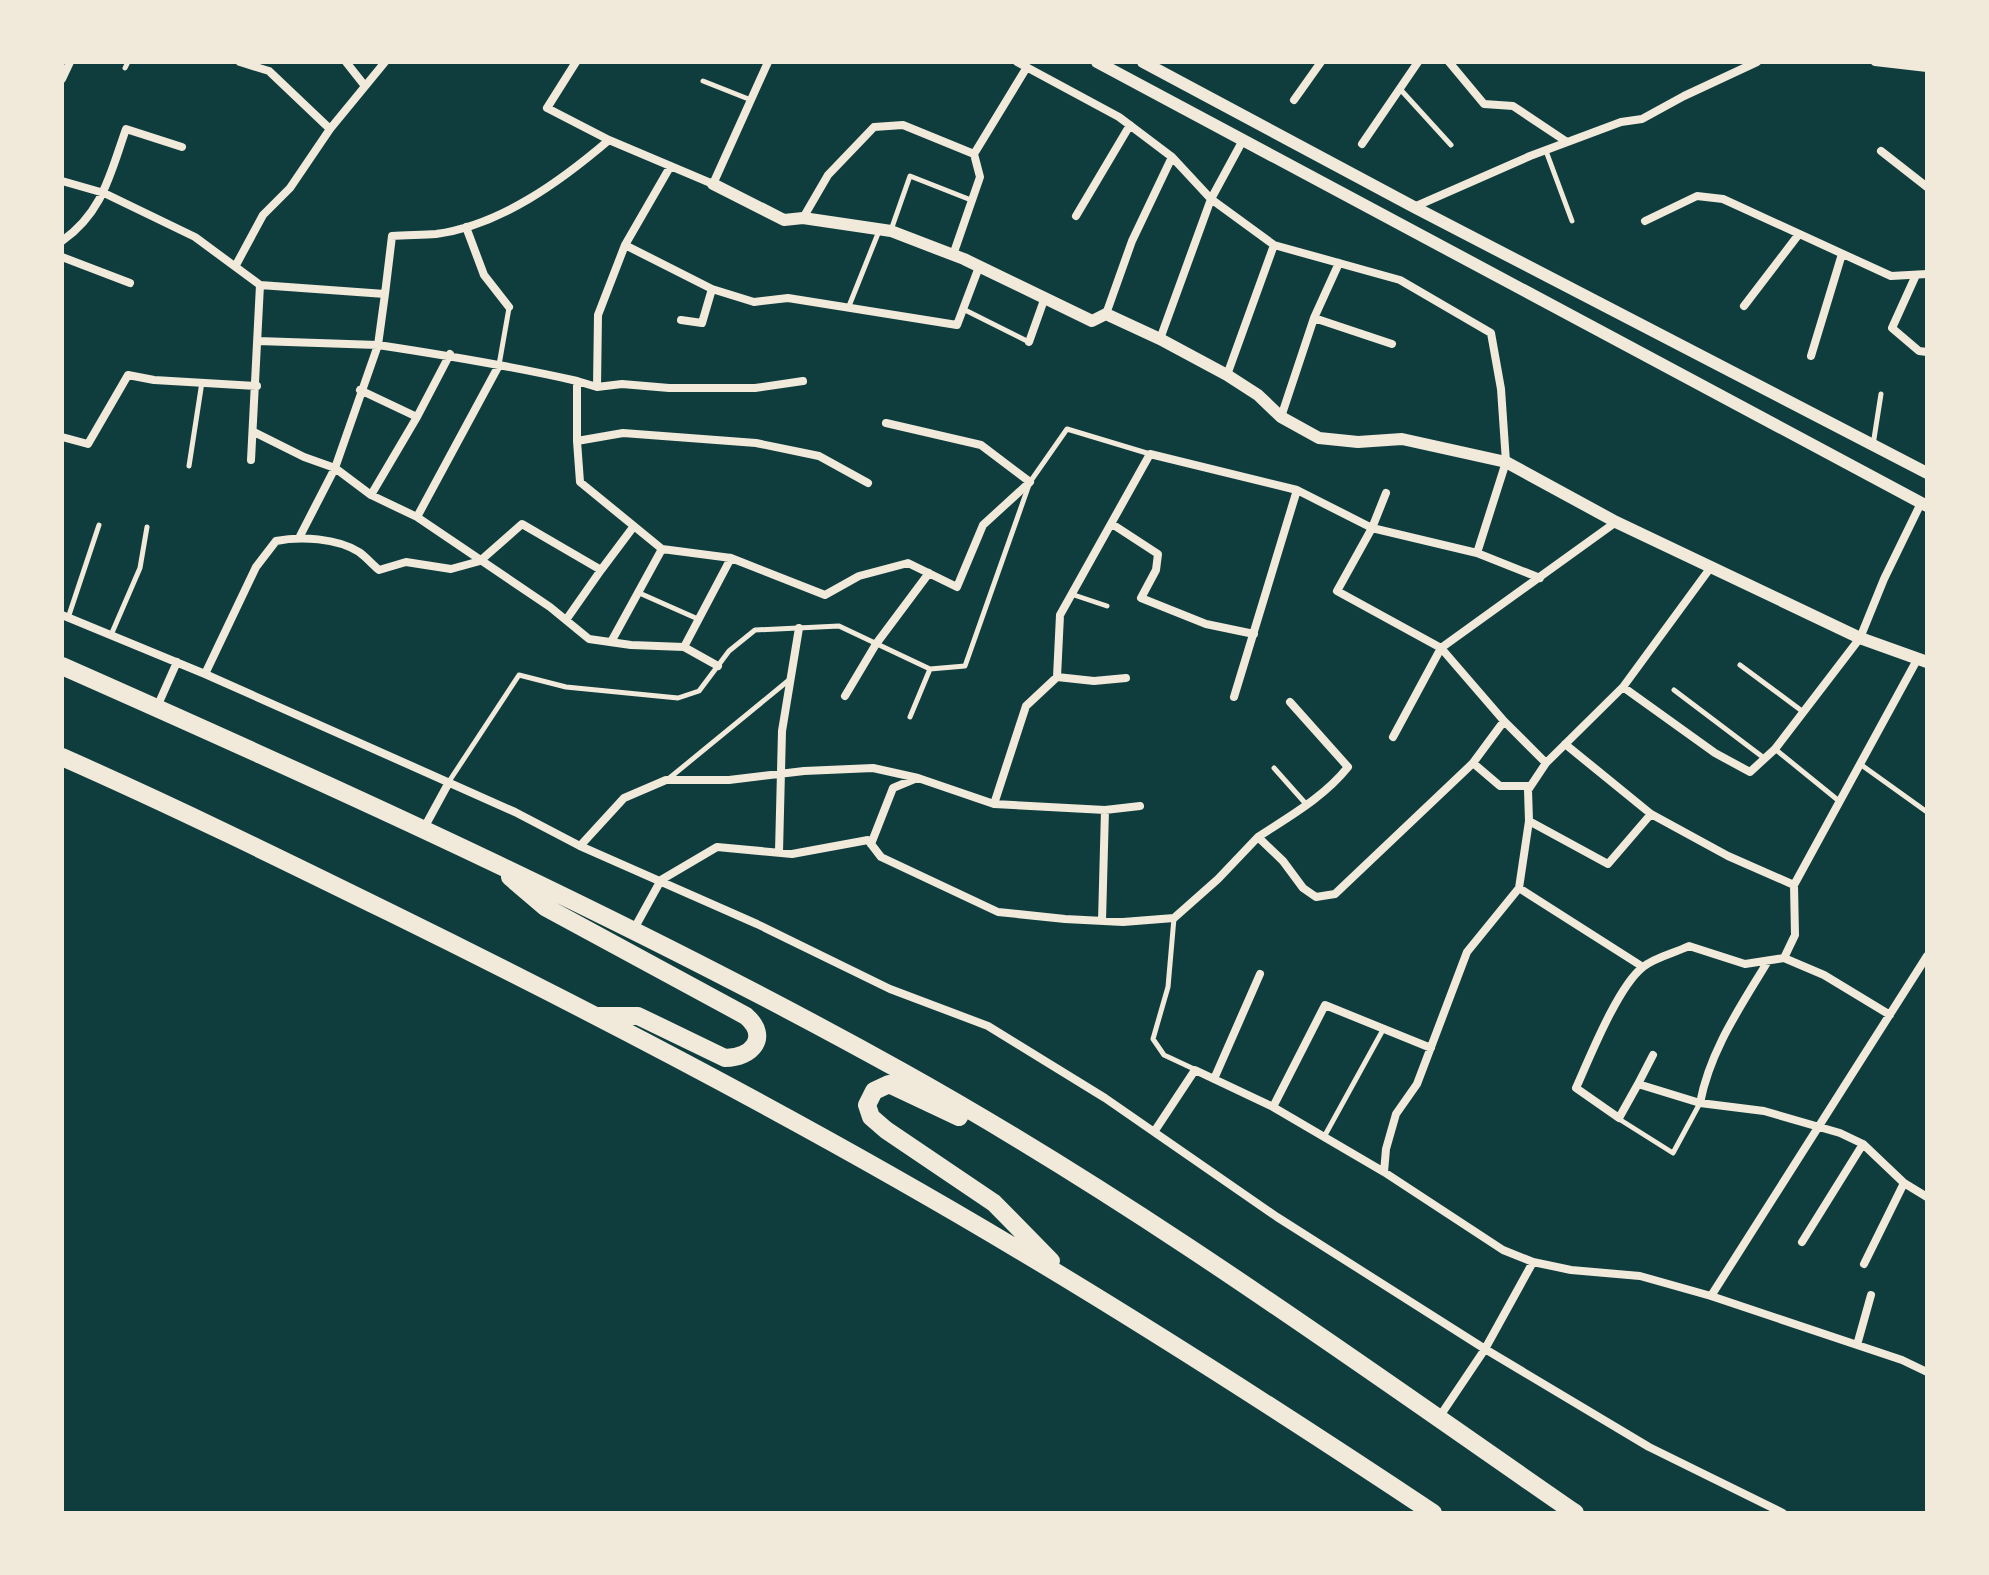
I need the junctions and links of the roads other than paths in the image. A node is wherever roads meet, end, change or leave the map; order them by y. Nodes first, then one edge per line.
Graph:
1 (70, 62) edge
2 (240, 62) edge
3 (346, 62) edge
4 (385, 62) edge
5 (576, 62) edge
6 (768, 62) edge
7 (1017, 62) edge
8 (1097, 62) edge
9 (1143, 62) edge
10 (1321, 62) edge
11 (1418, 62) edge
12 (1449, 62) edge
13 (1757, 62) edge
14 (1875, 62) edge
15 (1027, 67) junction
16 (1927, 68) edge
17 (62, 79) edge
18 (703, 81) dead end
19 (365, 86) junction
20 (1400, 89) junction
21 (751, 100) junction
22 (1294, 100) dead end
23 (1130, 125) junction
24 (330, 129) junction
25 (609, 140) junction
26 (1243, 140) junction
27 (1567, 142) junction
28 (1362, 144) dead end
29 (1451, 145) dead end
30 (182, 147) dead end
31 (1545, 150) junction
32 (1881, 151) dead end
33 (974, 154) junction
34 (1172, 157) junction
35 (670, 167) junction
36 (62, 181) edge
37 (713, 184) junction
38 (1927, 187) edge
39 (104, 193) junction
40 (1211, 199) junction
41 (971, 200) junction
42 (1414, 207) junction
43 (1076, 216) dead end
44 (803, 218) junction
45 (1572, 221) dead end
46 (1645, 221) dead end
47 (466, 227) junction
48 (885, 231) junction
49 (1799, 234) junction
50 (62, 241) edge
51 (625, 245) junction
52 (1274, 245) junction
53 (1842, 254) junction
54 (953, 255) junction
55 (62, 257) edge
56 (1339, 263) junction
57 (236, 265) junction
58 (979, 267) junction
59 (1927, 274) edge
60 (1916, 275) junction
61 (130, 283) dead end
62 (260, 285) junction
63 (712, 289) junction
64 (385, 294) junction
65 (1044, 300) junction
66 (849, 306) junction
67 (1744, 306) dead end
68 (509, 307) joint
69 (963, 309) junction
70 (1106, 314) junction
71 (1314, 318) junction
72 (681, 320) dead end
73 (1160, 339) junction
74 (258, 341) junction
75 (1029, 342) joint
76 (1392, 344) dead end
77 (378, 345) junction
78 (1927, 352) edge
79 (450, 354) junction
80 (1811, 356) dead end
81 (498, 367) junction
82 (1227, 375) junction
83 (202, 381) junction
84 (577, 381) junction
85 (803, 381) dead end
86 (257, 386) junction
87 (597, 387) junction
88 (360, 390) junction
89 (1881, 394) dead end
90 (417, 417) junction
91 (1281, 417) junction
92 (886, 423) dead end
93 (254, 432) junction
94 (62, 437) edge
95 (577, 441) junction
96 (1872, 445) junction
97 (1150, 454) junction
98 (251, 460) dead end
99 (1506, 462) junction
100 (189, 466) dead end
101 (335, 468) junction
102 (1927, 473) edge
103 (1030, 482) junction
104 (868, 483) dead end
105 (1297, 490) junction
106 (1386, 493) dead end
107 (371, 495) junction
108 (1924, 504) edge
109 (417, 517) junction
110 (1616, 522) junction
111 (1112, 524) junction
112 (99, 525) dead end
113 (634, 526) junction
114 (147, 527) dead end
115 (1372, 528) junction
116 (300, 536) junction
117 (662, 549) junction
118 (1477, 553) junction
119 (731, 558) junction
120 (480, 561) junction
121 (1711, 567) junction
122 (601, 570) junction
123 (929, 573) junction
124 (1540, 578) junction
125 (637, 592) junction
126 (1071, 594) junction
127 (1107, 606) dead end
128 (65, 617) edge
129 (698, 619) junction
130 (566, 620) junction
131 (799, 628) junction
132 (1254, 634) junction
133 (111, 635) junction
134 (1860, 638) junction
135 (611, 642) junction
136 (876, 644) junction
137 (684, 647) junction
138 (1441, 648) junction
139 (1923, 660) edge
140 (177, 662) junction
141 (1740, 665) dead end
142 (62, 666) edge
143 (718, 666) junction
144 (930, 669) junction
145 (205, 674) junction
146 (1057, 677) junction
147 (1126, 678) dead end
148 (790, 680) junction
149 (1623, 687) junction
150 (1674, 690) dead end
151 (845, 696) dead end
152 (1234, 697) dead end
153 (1290, 702) dead end
154 (157, 707) junction
155 (1802, 711) junction
156 (910, 717) dead end
157 (1504, 721) junction
158 (1393, 737) dead end
159 (1565, 744) junction
160 (1775, 749) junction
161 (62, 757) edge
162 (1765, 759) junction
163 (1473, 763) junction
164 (1546, 763) junction
165 (1860, 764) junction
166 (1274, 768) dead end
167 (780, 775) junction
168 (918, 778) junction
169 (666, 780) junction
170 (448, 784) junction
171 (1530, 786) junction
172 (1839, 802) junction
173 (994, 804) junction
174 (1307, 805) junction
175 (1140, 806) dead end
176 (1105, 810) junction
177 (1927, 812) edge
178 (1651, 814) junction
179 (1529, 821) junction
180 (423, 829) junction
181 (1258, 837) junction
182 (871, 844) junction
183 (580, 846) junction
184 (779, 852) junction
185 (491, 861) junction
186 (661, 880) junction
187 (1794, 885) junction
188 (1519, 888) junction
189 (1174, 918) junction
190 (1102, 921) junction
191 (634, 929) junction
192 (1927, 956) edge
193 (1784, 958) junction
194 (1768, 961) junction
195 (1643, 967) junction
196 (1260, 974) dead end
197 (1890, 1015) junction
198 (596, 1016) junction
199 (1385, 1027) junction
200 (1431, 1048) junction
201 (1653, 1055) dead end
202 (1195, 1070) junction
203 (1214, 1079) junction
204 (1638, 1084) junction
205 (1700, 1103) junction
206 (1273, 1107) junction
207 (1619, 1118) junction
208 (1818, 1126) junction
209 (1154, 1132) junction
210 (1006, 1134) junction
211 (1324, 1137) junction
212 (1863, 1144) junction
213 (1384, 1172) junction
214 (1904, 1183) junction
215 (1927, 1197) edge
216 (1802, 1242) dead end
217 (1533, 1262) junction
218 (1864, 1264) dead end
219 (1072, 1282) junction
220 (1871, 1295) dead end
221 (1711, 1296) junction
222 (1857, 1345) junction
223 (1485, 1349) junction
224 (1927, 1372) edge
225 (1438, 1419) junction
226 (1433, 1513) edge
227 (1575, 1513) edge
228 (1783, 1513) edge

1 - 17 street
2 - 24 street
3 - 19 street
4 - 19 street
5 - 25 street
6 - 21 street
7 - 15 street
8 - 26 street
9 - 42 street
10 - 22 street
11 - 20 street
12 - 27 street
13 - 27 street
14 - 16 street
15 - 23 street
15 - 33 street
18 - 21 lane
19 - 24 street
20 - 28 street
20 - 29 lane
21 - 37 street
23 - 34 street
23 - 43 street
24 - 57 street
25 - 35 street
25 - 47 street
26 - 40 street
26 - 108 street
27 - 31 street
30 - 39 street
31 - 42 street
31 - 45 lane
32 - 38 street
33 - 41 street
33 - 44 street
34 - 40 street
34 - 70 street
35 - 37 street
35 - 51 street
36 - 39 street
37 - 44 street
39 - 50 street
39 - 57 street
40 - 52 street
40 - 73 street
41 - 48 lane
41 - 54 street
42 - 96 street
44 - 48 street
46 - 49 street
47 - 64 street
47 - 68 street
48 - 54 street
48 - 66 lane
49 - 53 street
49 - 67 street
51 - 63 street
51 - 87 street
52 - 56 street
52 - 82 street
53 - 60 street
53 - 80 street
54 - 58 street
55 - 61 street
56 - 71 street
56 - 99 street
57 - 62 street
58 - 65 street
58 - 69 street
59 - 60 street
60 - 78 street
62 - 64 street
62 - 74 street
63 - 66 street
63 - 72 street
64 - 77 street
65 - 70 street
65 - 75 street
66 - 69 street
68 - 81 lane
69 - 75 lane
70 - 73 street
71 - 76 street
71 - 91 street
73 - 82 street
74 - 77 street
74 - 86 street
77 - 79 street
77 - 88 street
79 - 81 street
79 - 90 street
81 - 84 street
81 - 109 street
82 - 91 street
83 - 86 street
83 - 94 street
83 - 100 lane
84 - 87 street
84 - 95 street
85 - 87 street
86 - 93 street
88 - 90 street
88 - 101 street
89 - 96 lane
90 - 107 street
91 - 99 street
92 - 103 street
93 - 98 street
93 - 101 street
95 - 104 street
95 - 113 street
96 - 102 street
97 - 103 lane
97 - 105 street
97 - 111 street
99 - 110 street
99 - 118 street
101 - 107 street
101 - 116 street
103 - 123 street
103 - 144 lane
105 - 115 street
105 - 132 street
106 - 115 street
107 - 109 street
108 - 134 street
109 - 120 street
110 - 121 street
110 - 124 street
111 - 126 street
111 - 132 street
112 - 128 lane
113 - 117 street
113 - 122 street
114 - 133 lane
115 - 118 street
115 - 138 street
116 - 120 street
116 - 145 street
117 - 119 street
117 - 125 street
118 - 124 street
119 - 123 street
119 - 129 street
120 - 122 street
120 - 130 street
121 - 134 street
121 - 149 street
122 - 130 street
123 - 136 street
124 - 138 street
125 - 129 lane
125 - 135 street
126 - 127 lane
126 - 146 street
128 - 133 street
129 - 137 street
130 - 135 street
131 - 136 lane
131 - 143 lane
131 - 148 street
132 - 152 street
133 - 140 street
134 - 139 street
134 - 155 street
135 - 137 street
136 - 144 lane
136 - 151 street
137 - 143 street
138 - 157 street
138 - 158 street
139 - 165 street
140 - 145 street
140 - 154 street
141 - 155 lane
142 - 154 highway
143 - 170 lane
144 - 156 lane
145 - 170 street
146 - 147 street
146 - 173 street
148 - 167 street
148 - 169 lane
149 - 159 street
149 - 162 street
150 - 162 lane
153 - 174 street
154 - 180 highway
155 - 160 street
157 - 163 street
157 - 164 street
159 - 164 street
159 - 178 street
160 - 162 street
160 - 172 lane
161 - 198 highway
163 - 171 street
163 - 181 street
164 - 171 street
165 - 172 street
165 - 177 lane
166 - 174 lane
167 - 168 street
167 - 169 street
167 - 184 street
168 - 173 street
168 - 182 street
169 - 183 street
170 - 180 street
170 - 183 street
171 - 179 street
172 - 187 street
173 - 176 street
174 - 181 street
175 - 176 street
176 - 190 street
178 - 179 street
178 - 187 street
179 - 188 street
180 - 185 highway
181 - 189 street
182 - 184 street
182 - 190 street
183 - 186 street
184 - 186 street
185 - 191 highway
185 - 198 highway
186 - 191 street
186 - 209 street
187 - 193 street
188 - 195 street
188 - 200 street
189 - 190 street
189 - 202 lane
191 - 210 highway
192 - 197 street
193 - 194 street
193 - 197 street
194 - 195 street
194 - 205 street
195 - 207 street
196 - 203 street
197 - 208 street
198 - 219 highway
199 - 200 street
199 - 206 street
199 - 211 lane
200 - 213 street
201 - 204 street
202 - 203 street
202 - 209 street
203 - 206 street
204 - 205 street
204 - 207 street
205 - 207 lane
205 - 208 street
206 - 211 street
208 - 212 street
208 - 221 street
209 - 223 street
210 - 219 highway
210 - 225 highway
211 - 213 street
212 - 214 street
212 - 216 street
213 - 217 street
214 - 215 street
214 - 218 street
217 - 221 street
217 - 223 street
219 - 226 highway
220 - 222 street
221 - 222 street
222 - 224 street
223 - 225 street
223 - 228 street
225 - 227 highway

